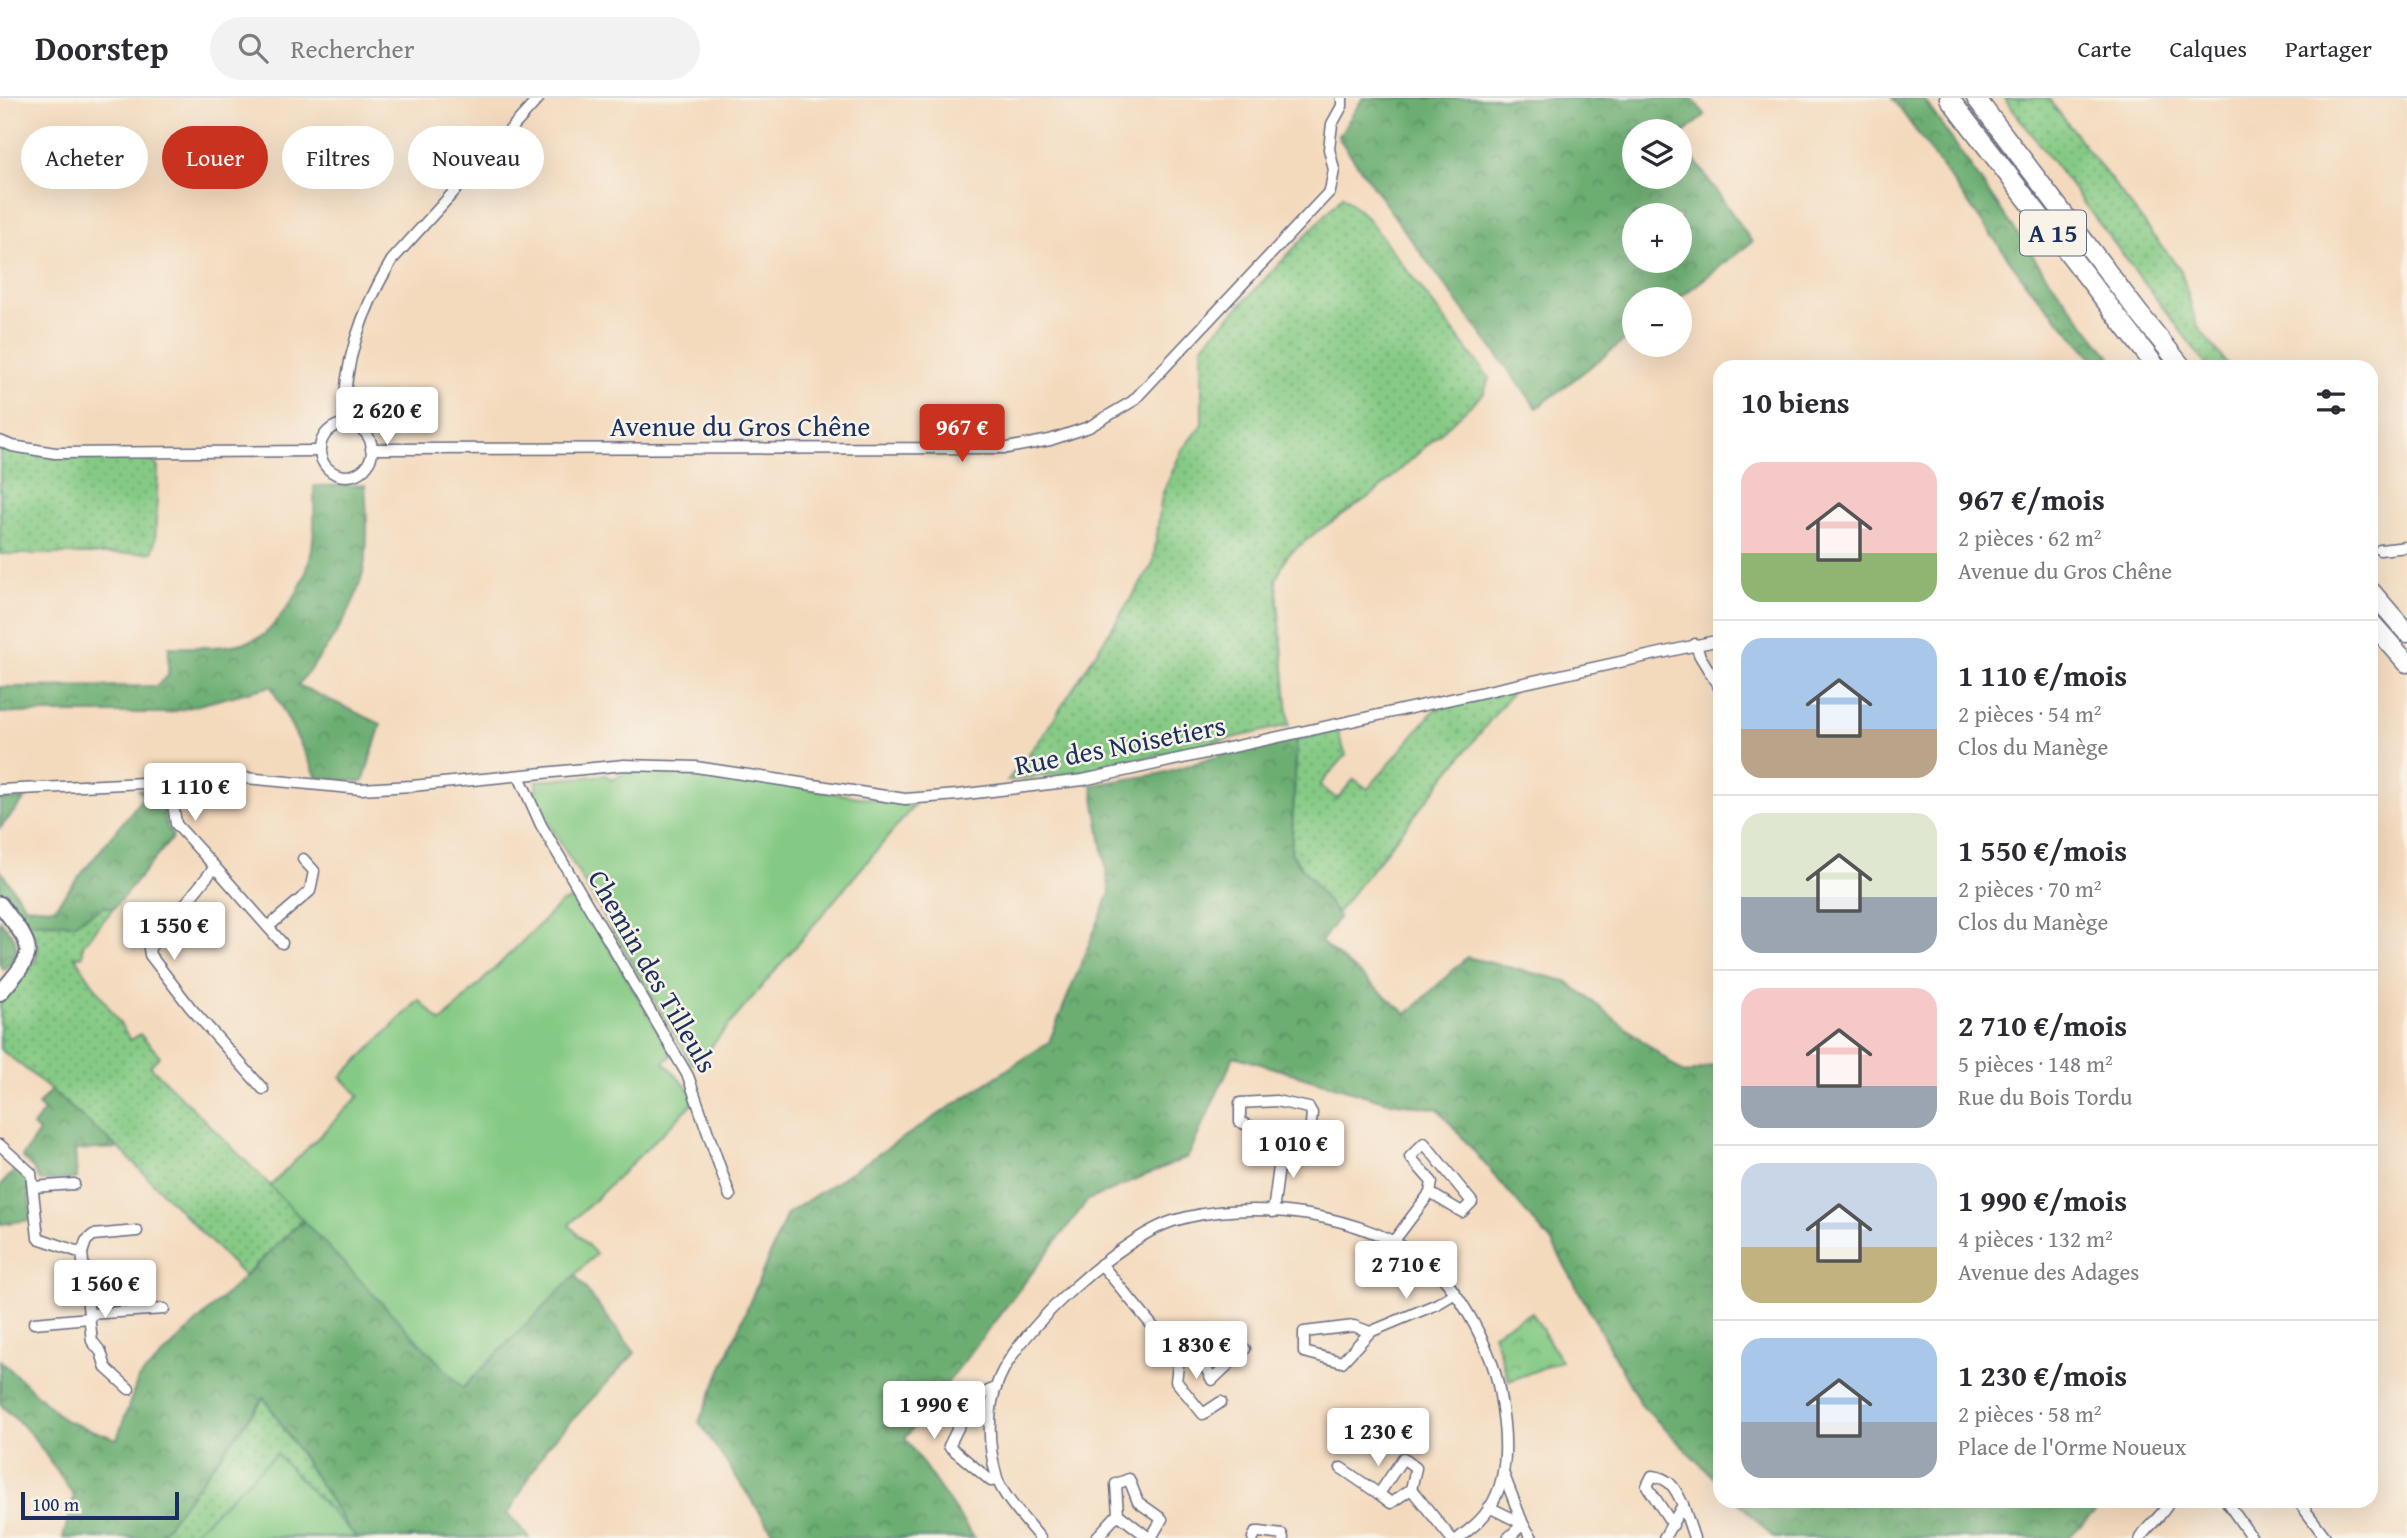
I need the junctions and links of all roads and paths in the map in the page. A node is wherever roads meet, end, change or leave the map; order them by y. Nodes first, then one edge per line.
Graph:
1 (539, 98) edge
2 (1342, 98) edge
3 (1949, 98) edge
4 (1976, 98) edge
5 (2151, 360) edge
6 (2177, 360) edge
7 (344, 424) junction
8 (0, 440) edge
9 (372, 449) junction
10 (319, 451) junction
11 (2407, 547) edge
12 (2380, 550) dead end
13 (2378, 599) edge
14 (2378, 630) edge
15 (2407, 633) edge
16 (1713, 641) edge
17 (1695, 644) junction
18 (2407, 663) edge
19 (1713, 676) edge
20 (519, 776) junction
21 (170, 782) junction
22 (0, 790) edge
23 (303, 859) dead end
24 (215, 867) junction
25 (0, 904) edge
26 (268, 927) junction
27 (282, 943) dead end
28 (0, 993) edge
29 (263, 1089) dead end
30 (1282, 1144) junction
31 (0, 1145) edge
32 (74, 1184) dead end
33 (33, 1187) junction
34 (1430, 1193) junction
35 (730, 1196) dead end
36 (1273, 1212) junction
37 (137, 1231) dead end
38 (1393, 1242) junction
39 (82, 1253) junction
40 (1101, 1264) junction
41 (1454, 1294) junction
42 (164, 1308) dead end
43 (89, 1316) junction
44 (34, 1323) dead end
45 (1370, 1332) junction
46 (1197, 1351) junction
47 (1178, 1358) junction
48 (996, 1388) junction
49 (129, 1389) dead end
50 (1221, 1402) dead end
51 (1341, 1468) dead end
52 (1504, 1475) junction
53 (997, 1480) junction
54 (1411, 1489) junction
55 (1379, 1494) junction
56 (1683, 1505) junction
57 (1489, 1507) junction
58 (2166, 1508) edge
59 (2231, 1508) edge
60 (2304, 1508) edge
61 (1118, 1514) junction
62 (1522, 1524) junction
63 (1673, 1525) junction
64 (1040, 1538) edge
65 (1096, 1538) edge
66 (1150, 1538) edge
67 (1253, 1538) edge
68 (1283, 1538) edge
69 (1451, 1538) edge
70 (1459, 1538) edge
71 (1508, 1538) edge
72 (1532, 1538) edge
73 (1664, 1538) edge
74 (1694, 1538) edge
75 (2140, 1538) edge
76 (2252, 1538) edge
77 (2326, 1538) edge

1 - 7 street
2 - 9 street, Avenue du Gros Chêne
3 - 5 highway, A 15
4 - 6 highway, A 15
7 - 9 street
7 - 10 street
8 - 10 street
9 - 10 street
11 - 12 street
13 - 15 highway
14 - 18 highway
16 - 17 street, Rue des Noisetiers
17 - 19 street
17 - 20 street, Rue des Noisetiers
20 - 21 street, Rue des Noisetiers
20 - 35 street, Chemin des Tilleuls
21 - 22 street, Rue des Noisetiers
21 - 24 street
23 - 26 street
24 - 26 street
24 - 29 street
25 - 28 street
26 - 27 street
30 - 30 street
30 - 36 street
31 - 33 street
32 - 33 street
33 - 39 street
34 - 34 street
34 - 38 street
36 - 38 street
36 - 40 street
37 - 39 street
38 - 41 street
39 - 43 street
40 - 47 street
40 - 48 street
41 - 45 street
41 - 52 street
42 - 43 street
43 - 44 street
43 - 49 street
45 - 45 street
46 - 46 street
46 - 47 street
47 - 50 street
48 - 53 street
48 - 53 street
51 - 55 street
52 - 57 street
52 - 62 street
53 - 64 street
54 - 55 street
54 - 55 street
54 - 69 street
56 - 63 street
56 - 63 street
56 - 74 street
57 - 62 street
57 - 70 street
58 - 75 street
59 - 76 street
60 - 77 street
61 - 65 street
61 - 66 street
61 - 66 street
62 - 71 street
62 - 72 street
63 - 73 street
67 - 68 street

